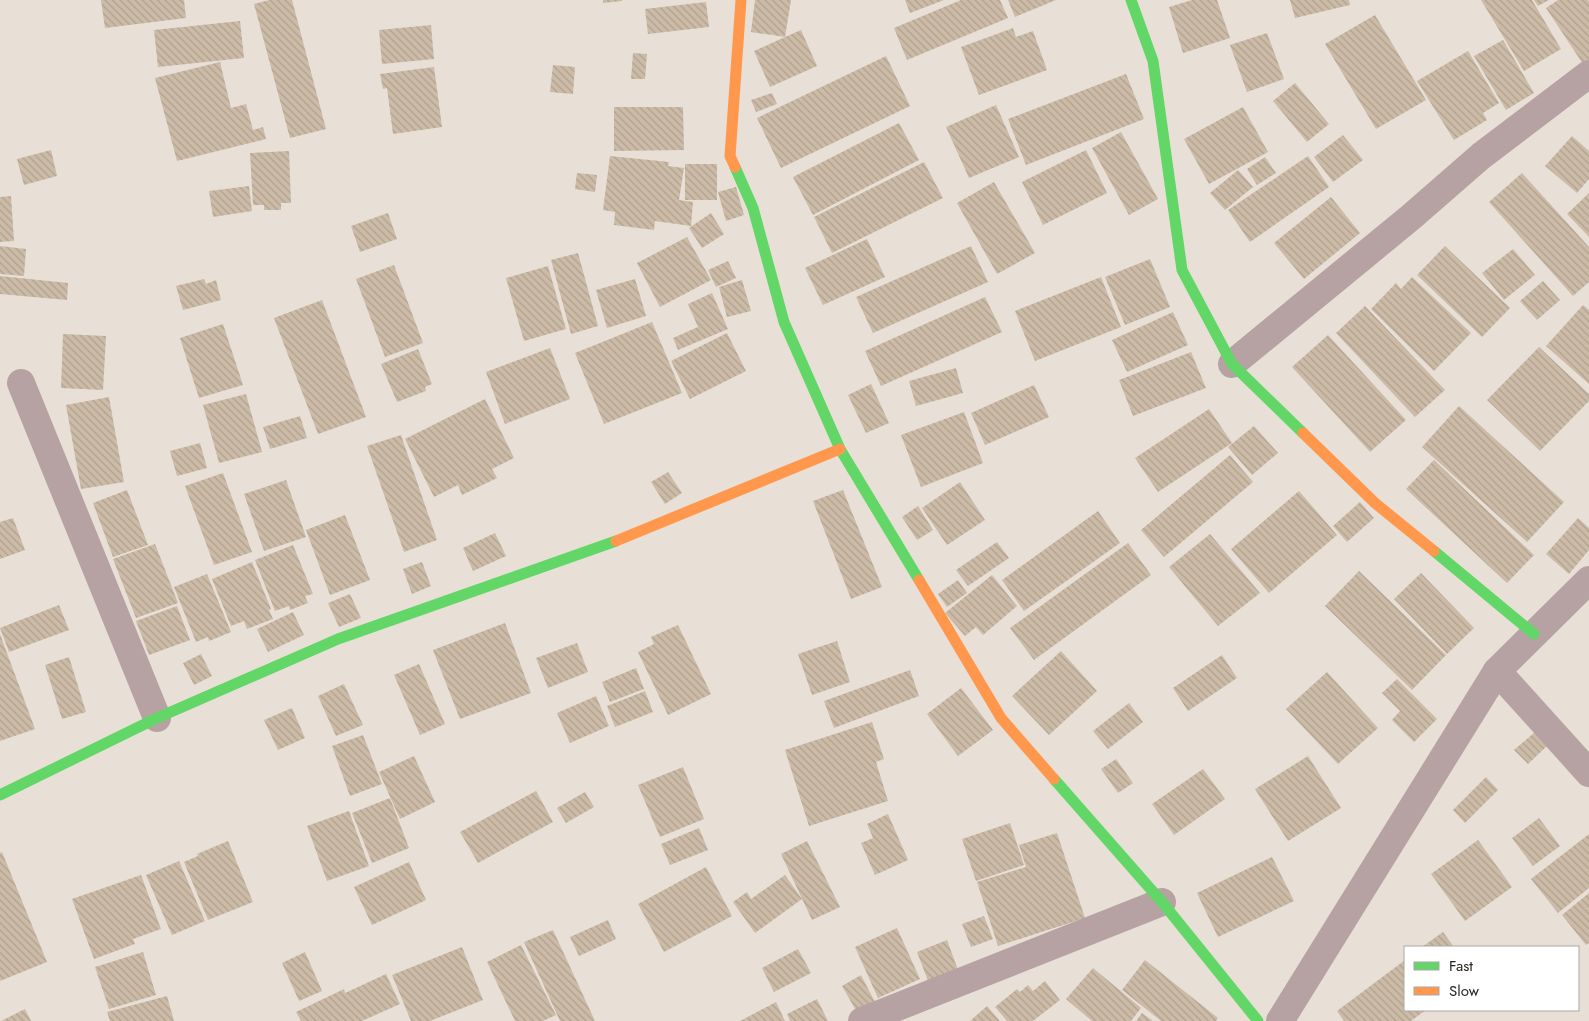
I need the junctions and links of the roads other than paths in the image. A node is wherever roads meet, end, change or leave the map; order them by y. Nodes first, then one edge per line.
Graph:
1 (741, 0) edge
2 (1131, 0) edge
3 (1589, 74) edge
4 (1232, 364) junction
5 (21, 383) dead end
6 (840, 448) junction
7 (1589, 580) edge
8 (1534, 634) junction
9 (1497, 670) junction
10 (157, 718) junction
11 (1589, 773) edge
12 (0, 795) edge
13 (1162, 902) junction
14 (862, 1021) edge
15 (1258, 1021) edge
16 (1280, 1021) edge

1 - 6 street
2 - 4 street
3 - 4 street
4 - 8 street
5 - 10 street
6 - 10 street
6 - 13 street
7 - 8 street
8 - 9 street
9 - 11 street
9 - 16 street
10 - 12 street
13 - 14 street
13 - 15 street

